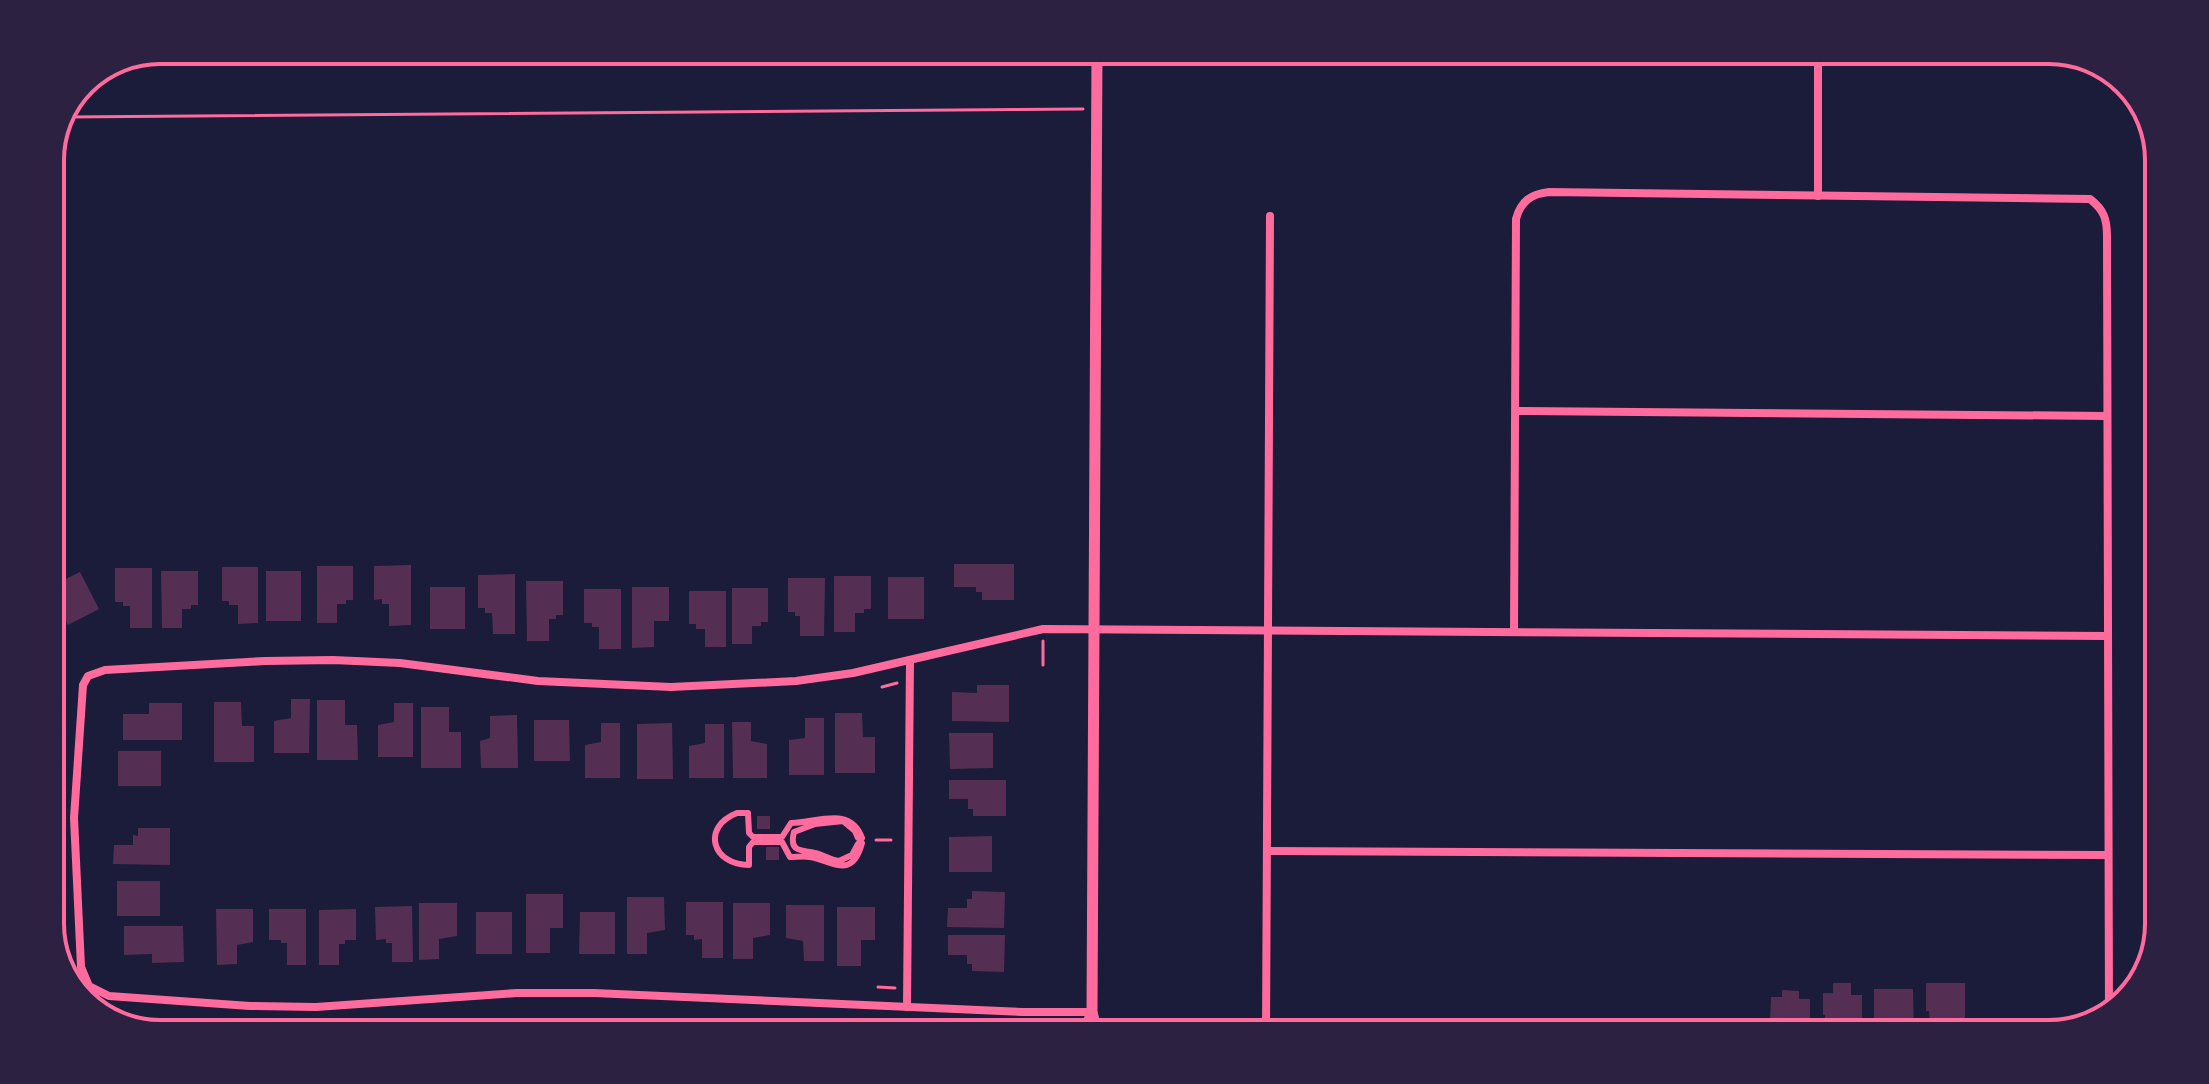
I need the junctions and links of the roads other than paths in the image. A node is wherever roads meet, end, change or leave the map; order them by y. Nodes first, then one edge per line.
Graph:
1 (1097, 64) edge
2 (1818, 64) edge
3 (1818, 196) junction
4 (1270, 216) dead end
5 (1517, 411) junction
6 (2106, 416) junction
7 (1095, 629) junction
8 (1268, 630) junction
9 (1514, 631) junction
10 (2107, 636) junction
11 (910, 660) junction
12 (1267, 851) junction
13 (807, 852) joint
14 (2108, 855) junction
15 (2109, 998) edge
16 (907, 1007) junction
17 (1092, 1012) junction
18 (1089, 1020) edge
19 (1094, 1020) edge
20 (1266, 1020) edge

1 - 7 street
2 - 3 street
3 - 5 street
3 - 6 street
4 - 8 street
5 - 6 street
5 - 9 street
6 - 10 street
7 - 8 street
7 - 11 street
7 - 17 street
8 - 9 street
8 - 12 street
9 - 10 street
10 - 14 street
11 - 16 street
11 - 16 street
12 - 14 street
12 - 20 street
13 - 13 street
14 - 15 street
16 - 17 street
17 - 18 street
17 - 19 street

